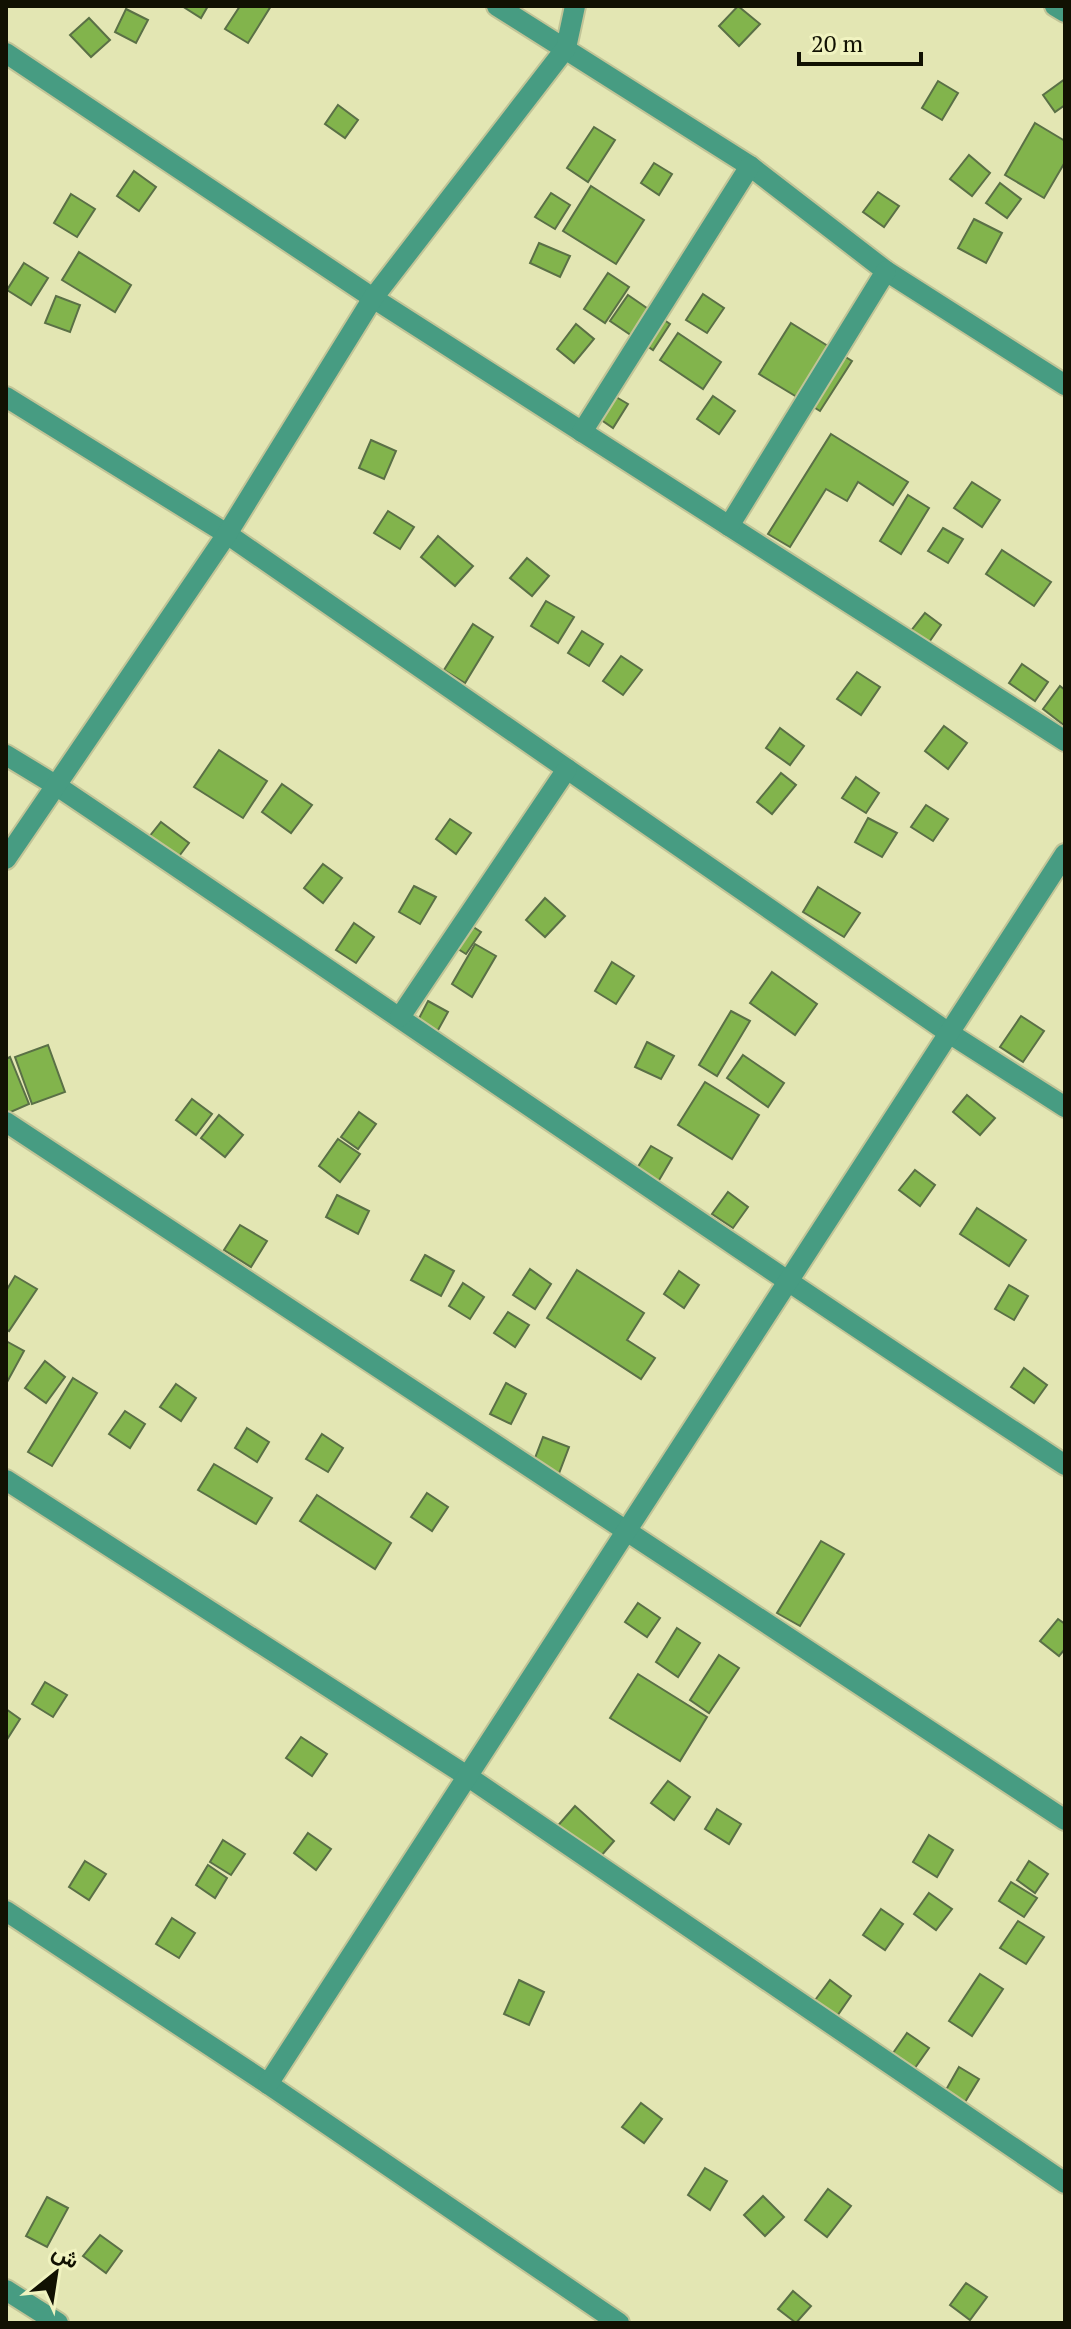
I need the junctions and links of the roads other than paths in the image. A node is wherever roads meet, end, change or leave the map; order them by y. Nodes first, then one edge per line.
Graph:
1 (497, 6) edge
2 (575, 6) edge
3 (1055, 6) edge
4 (1065, 12) edge
5 (566, 48) junction
6 (6, 53) edge
7 (750, 166) junction
8 (886, 271) junction
9 (373, 298) junction
10 (1065, 385) edge
11 (6, 397) edge
12 (582, 432) junction
13 (729, 526) junction
14 (227, 534) junction
15 (1065, 741) edge
16 (6, 755) edge
17 (567, 769) junction
18 (57, 786) junction
19 (1065, 854) edge
20 (6, 859) edge
21 (400, 1017) junction
22 (949, 1033) junction
23 (1065, 1107) edge
24 (6, 1122) edge
25 (787, 1283) junction
26 (1065, 1465) edge
27 (6, 1480) edge
28 (627, 1530) junction
29 (467, 1776) junction
30 (1065, 1820) edge
31 (6, 1911) edge
32 (268, 2084) junction
33 (1065, 2183) edge
34 (6, 2290) edge
35 (58, 2323) edge
36 (619, 2323) edge

1 - 5 street
2 - 5 street
3 - 4 street
5 - 7 street
5 - 9 street
6 - 9 street
7 - 8 street
7 - 12 street
8 - 10 street
8 - 13 street
9 - 12 street
9 - 14 street
11 - 14 street
12 - 13 street
13 - 15 street
14 - 17 street
14 - 18 street
16 - 18 street
17 - 21 street
17 - 22 street
18 - 20 street
18 - 21 street
19 - 22 street
21 - 25 street
22 - 23 street
22 - 25 street
24 - 28 street
25 - 26 street
25 - 28 street
27 - 29 street
28 - 29 street
28 - 30 street
29 - 32 street
29 - 33 street
31 - 32 street
32 - 36 street
34 - 35 street

